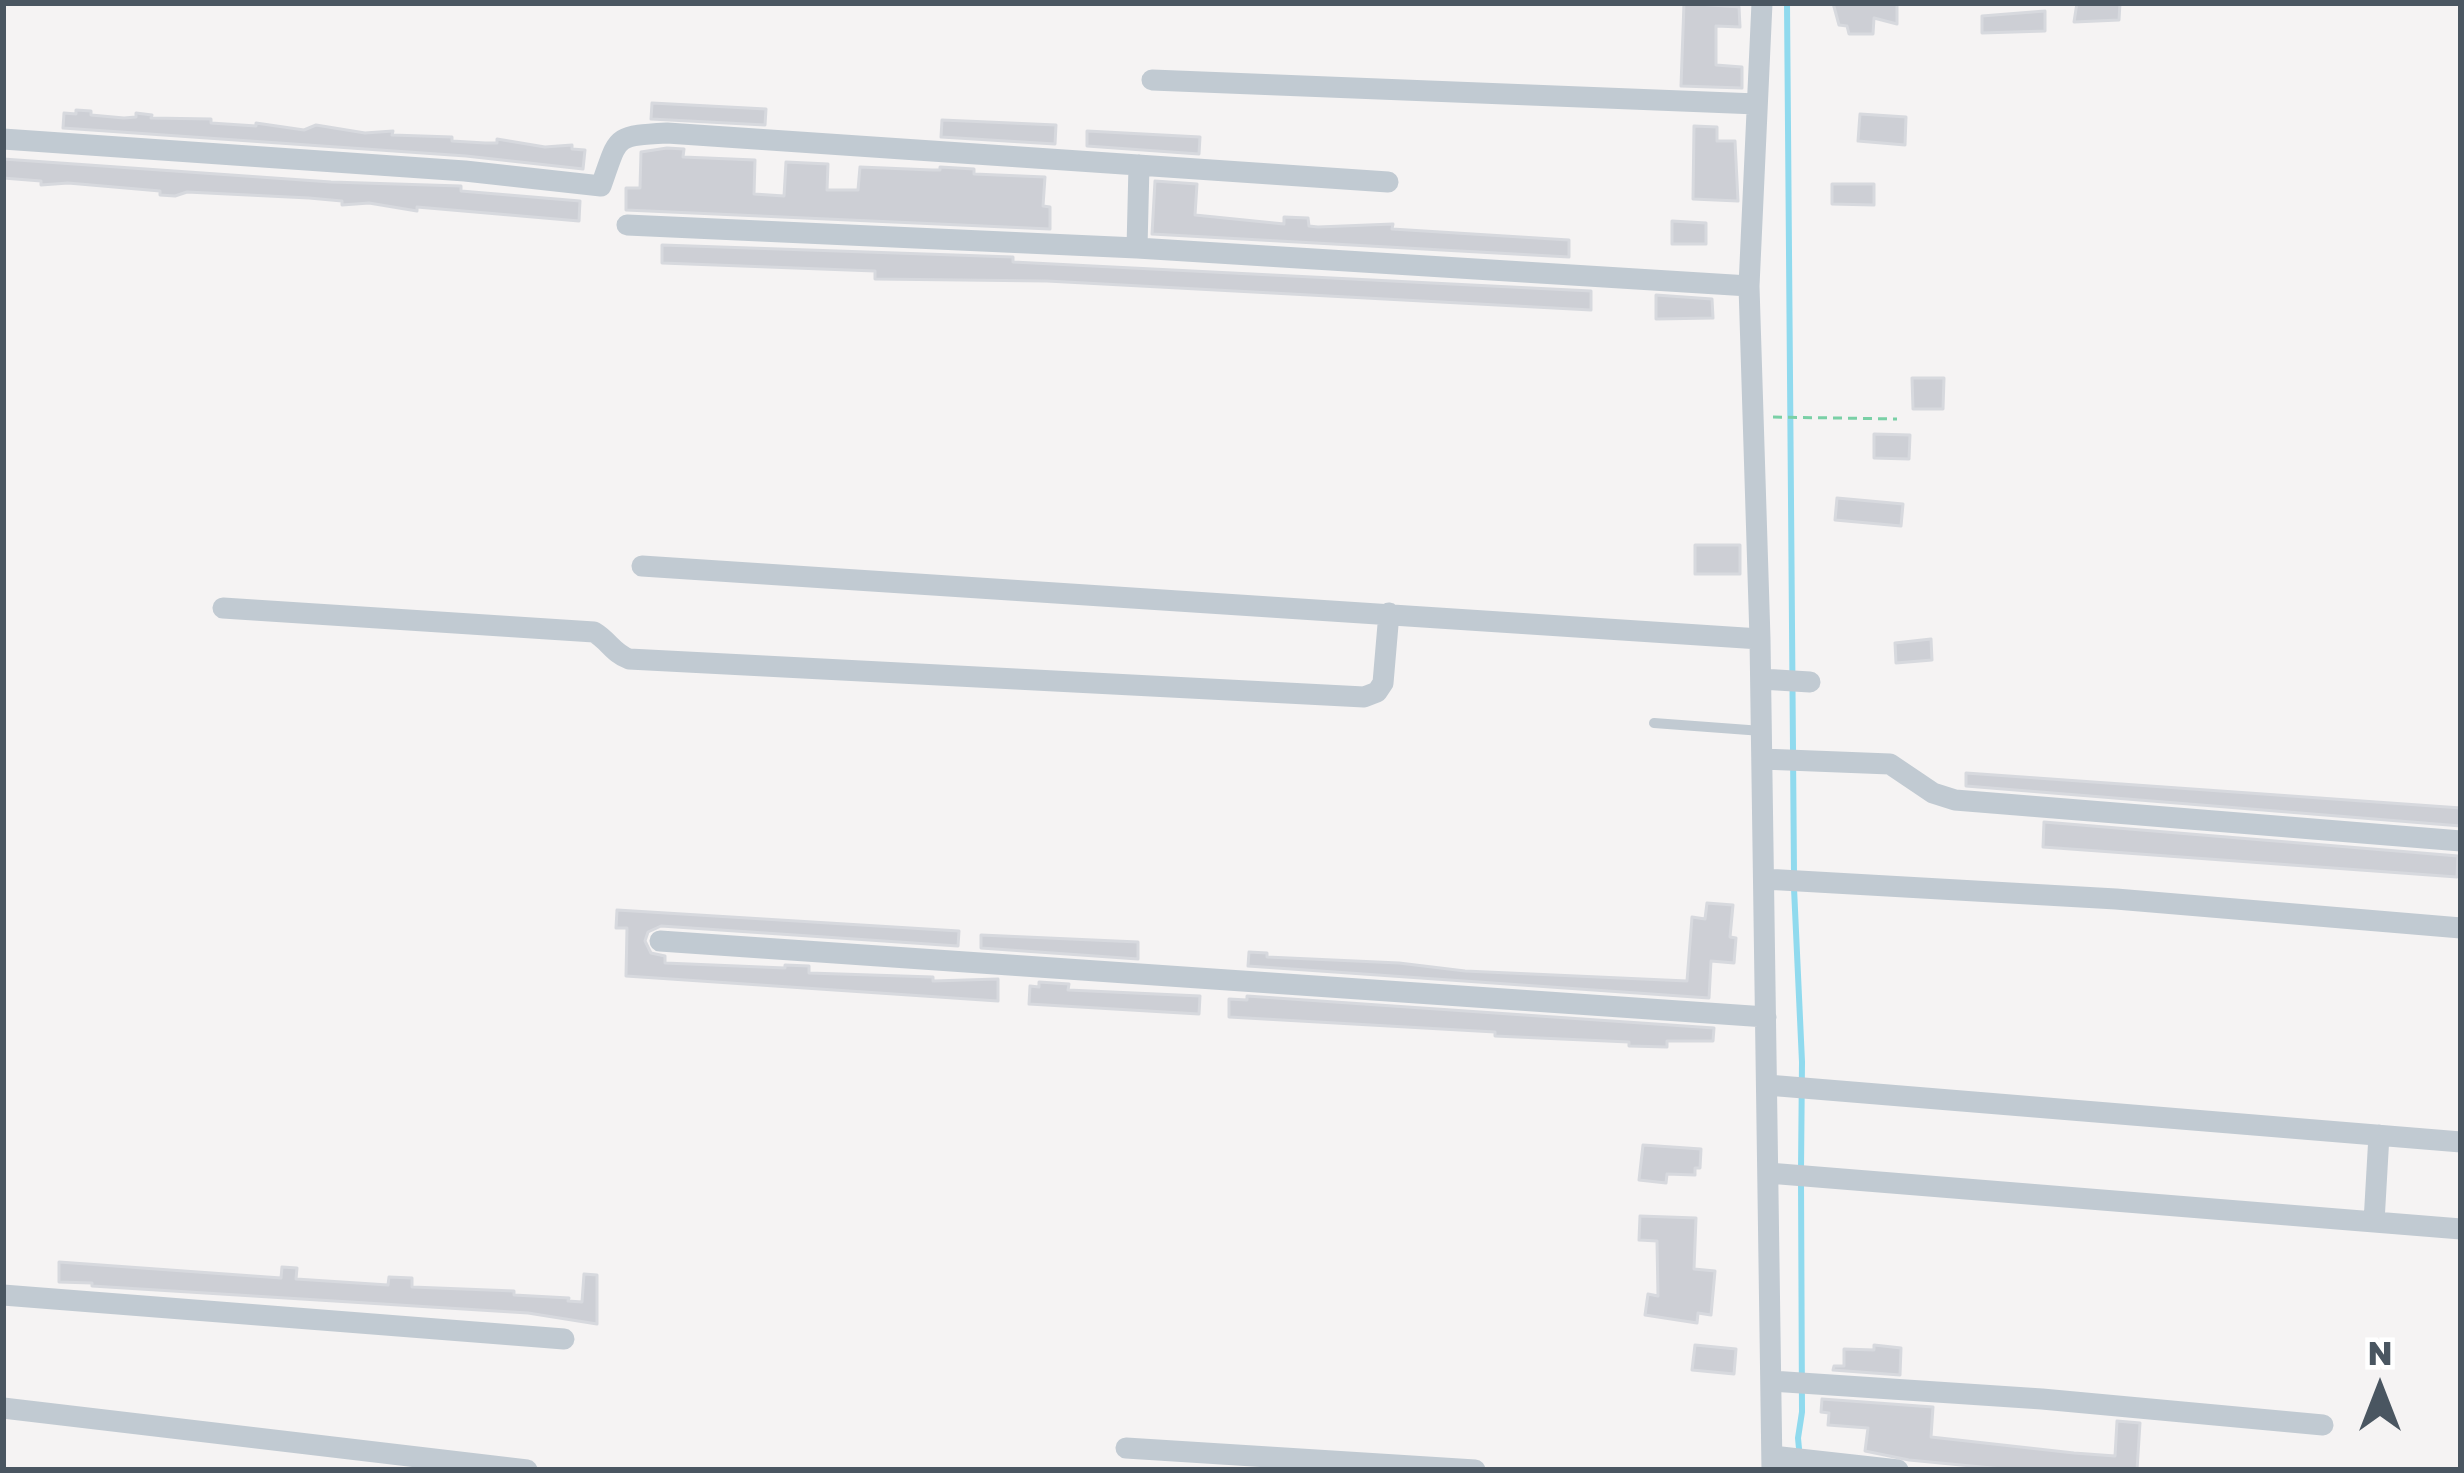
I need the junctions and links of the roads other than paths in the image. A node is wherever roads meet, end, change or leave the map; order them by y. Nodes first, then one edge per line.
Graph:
1 (1762, 3) edge
2 (1152, 80) dead end
3 (1757, 104) junction
4 (3, 139) edge
5 (1139, 165) junction
6 (1388, 182) dead end
7 (627, 225) dead end
8 (1137, 248) junction
9 (1749, 286) junction
10 (642, 566) dead end
11 (223, 608) dead end
12 (1389, 614) junction
13 (1760, 639) junction
14 (1770, 680) junction
15 (1808, 682) dead end
16 (1654, 723) dead end
17 (1762, 731) junction
18 (1771, 759) junction
19 (2461, 841) edge
20 (1772, 879) junction
21 (2461, 928) edge
22 (660, 941) dead end
23 (1766, 1017) junction
24 (1778, 1085) junction
25 (2379, 1135) junction
26 (2461, 1142) edge
27 (1778, 1174) junction
28 (2374, 1222) junction
29 (2461, 1229) edge
30 (3, 1295) edge
31 (564, 1339) dead end
32 (1776, 1381) junction
33 (3, 1408) edge
34 (2323, 1424) dead end
35 (1126, 1448) dead end
36 (1775, 1461) edge
37 (527, 1470) edge
38 (1475, 1470) edge
39 (1898, 1470) edge

1 - 3 street
2 - 3 street
3 - 9 street
4 - 5 street
5 - 6 street
5 - 8 street
7 - 8 street
8 - 9 street
9 - 13 street
10 - 12 street
11 - 12 street
12 - 13 street
13 - 14 street
14 - 15 street
14 - 17 street
16 - 17 lane
17 - 18 street
18 - 19 street
18 - 20 street
20 - 21 street
20 - 23 street
22 - 23 street
23 - 24 street
24 - 25 street
24 - 27 street
25 - 26 street
25 - 28 street
27 - 28 street
27 - 32 street
28 - 29 street
30 - 31 street
32 - 34 street
32 - 36 street
33 - 37 street
35 - 38 street
36 - 39 street

